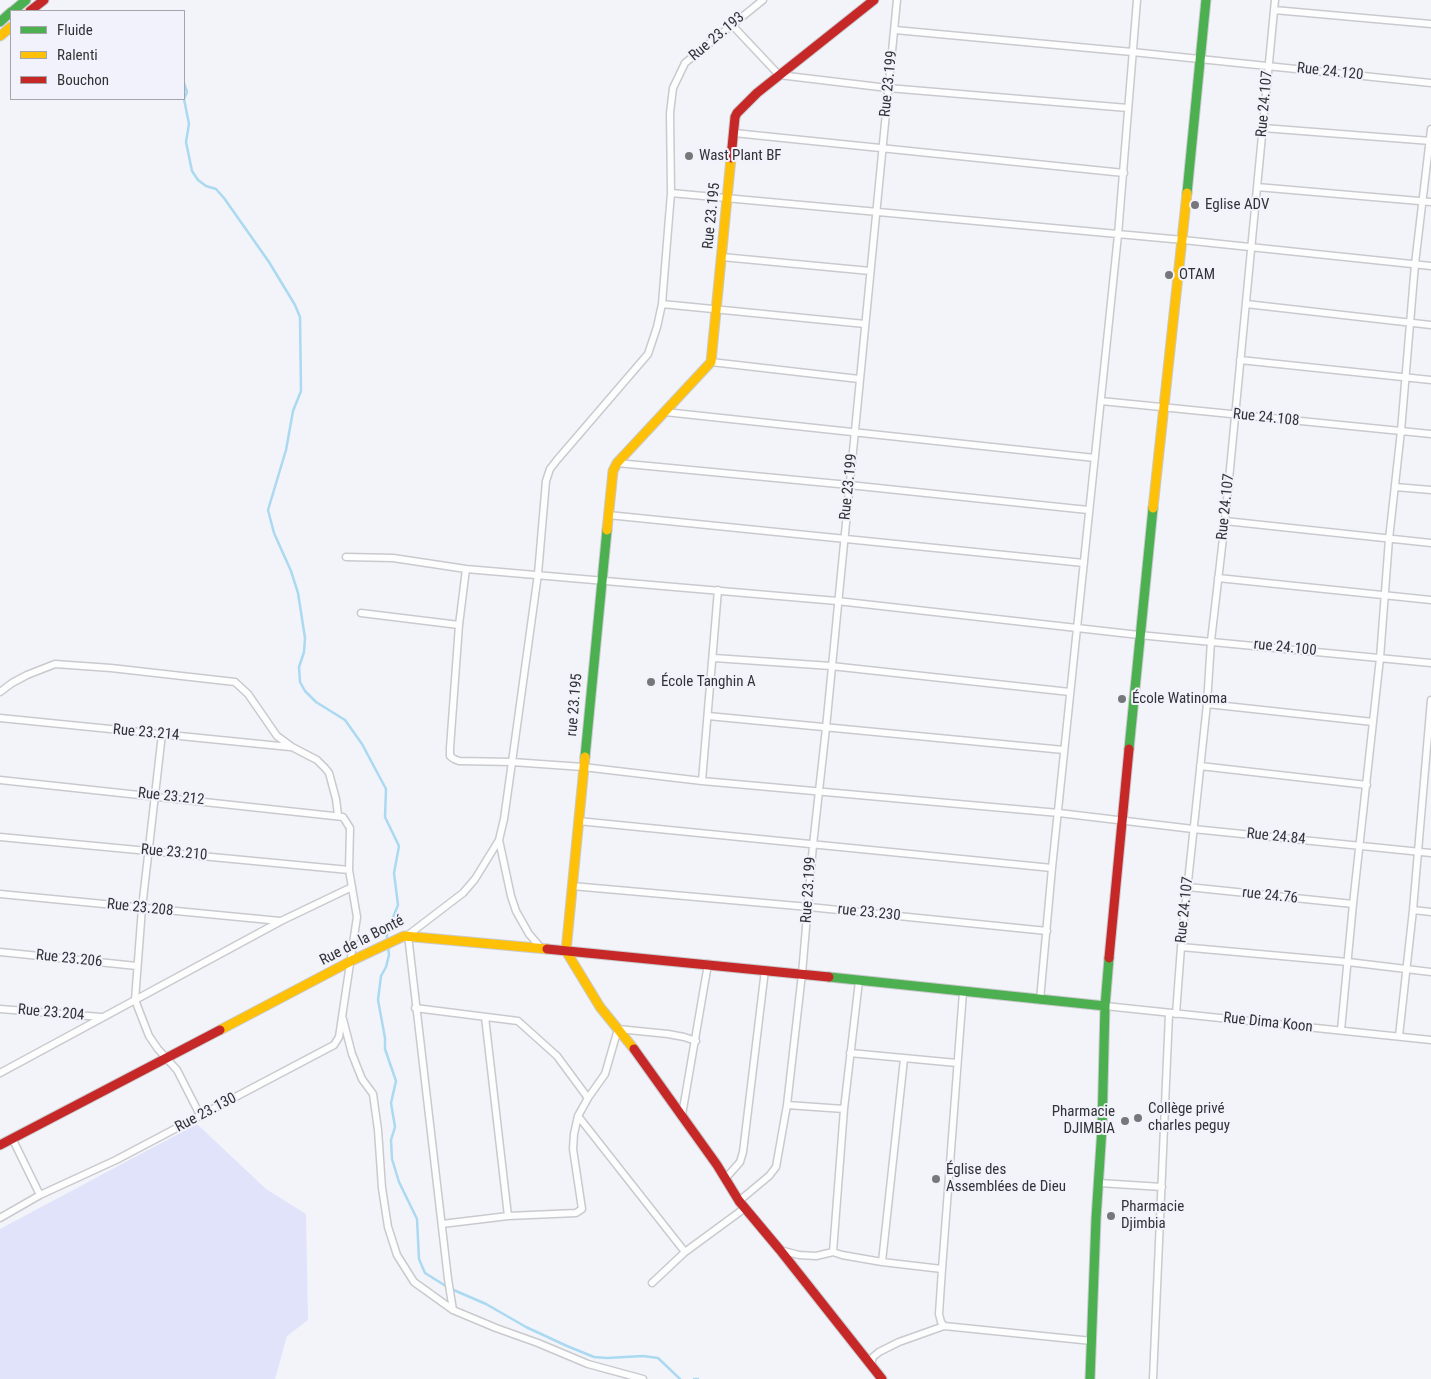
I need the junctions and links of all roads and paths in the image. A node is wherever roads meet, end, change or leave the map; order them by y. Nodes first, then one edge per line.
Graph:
1 (26, 0) edge
2 (44, 0) edge
3 (763, 0) edge
4 (874, 0) edge
5 (897, 0) edge
6 (1137, 0) edge
7 (1206, 0) edge
8 (1275, 0) edge
9 (14, 10) edge
10 (31, 10) edge
11 (1274, 10) junction
12 (10, 14) edge
13 (0, 22) edge
14 (1431, 24) edge
15 (732, 25) junction
16 (10, 28) edge
17 (895, 30) junction
18 (0, 36) edge
19 (1132, 52) junction
20 (1200, 59) junction
21 (1268, 66) junction
22 (779, 75) junction
23 (676, 80) joint
24 (1431, 83) edge
25 (888, 88) junction
26 (1128, 108) junction
27 (1263, 128) junction
28 (1431, 129) edge
29 (734, 133) junction
30 (1430, 141) edge
31 (882, 148) junction
32 (1124, 174) junction
33 (1257, 187) junction
34 (671, 193) junction
35 (728, 198) junction
36 (1422, 201) junction
37 (1431, 202) edge
38 (876, 212) junction
39 (1118, 235) junction
40 (1183, 240) junction
41 (1251, 248) junction
42 (722, 257) junction
43 (1415, 264) junction
44 (1431, 266) edge
45 (870, 271) junction
46 (662, 304) junction
47 (1246, 304) junction
48 (717, 310) junction
49 (1410, 322) junction
50 (864, 324) junction
51 (1431, 325) edge
52 (1240, 360) junction
53 (711, 362) junction
54 (1406, 378) junction
55 (859, 379) junction
56 (1431, 380) edge
57 (1101, 401) junction
58 (1164, 406) junction
59 (665, 412) junction
60 (1235, 415) junction
61 (1401, 431) junction
62 (854, 433) junction
63 (1431, 434) edge
64 (1095, 458) junction
65 (617, 463) junction
66 (849, 485) junction
67 (1395, 487) junction
68 (1431, 490) edge
69 (1088, 510) junction
70 (608, 515) junction
71 (1225, 521) junction
72 (1389, 539) junction
73 (844, 540) junction
74 (1431, 543) edge
75 (346, 557) dead end
76 (1084, 563) junction
77 (466, 569) junction
78 (538, 574) junction
79 (1218, 578) junction
80 (601, 581) junction
81 (718, 590) junction
82 (1384, 596) junction
83 (837, 600) junction
84 (1431, 600) edge
85 (361, 613) dead end
86 (459, 625) junction
87 (1077, 628) junction
88 (1139, 635) junction
89 (1211, 641) junction
90 (714, 658) junction
91 (1380, 658) junction
92 (1431, 663) edge
93 (831, 666) junction
94 (0, 692) edge
95 (1070, 692) junction
96 (1431, 700) edge
97 (1207, 704) junction
98 (708, 716) junction
99 (0, 718) edge
100 (1373, 722) junction
101 (1430, 727) edge
102 (826, 728) junction
103 (162, 734) junction
104 (292, 747) junction
105 (1064, 750) junction
106 (512, 762) junction
107 (1200, 766) junction
108 (583, 767) junction
109 (0, 780) edge
110 (702, 781) junction
111 (1367, 785) junction
112 (1427, 789) edge
113 (819, 791) junction
114 (156, 796) junction
115 (1059, 813) junction
116 (340, 816) junction
117 (1122, 820) junction
118 (578, 821) junction
119 (1193, 829) junction
120 (0, 837) edge
121 (499, 840) junction
122 (813, 845) junction
123 (1359, 846) junction
124 (150, 851) junction
125 (1418, 852) junction
126 (1431, 853) edge
127 (1052, 868) junction
128 (349, 870) junction
129 (572, 886) junction
130 (352, 887) junction
131 (1188, 887) junction
132 (0, 894) edge
133 (1353, 904) junction
134 (809, 907) junction
135 (142, 908) junction
136 (1413, 910) junction
137 (1431, 912) edge
138 (281, 921) junction
139 (1046, 931) junction
140 (404, 936) junction
141 (1181, 947) junction
142 (542, 949) junction
143 (566, 951) junction
144 (0, 952) edge
145 (351, 961) junction
146 (1348, 962) junction
147 (708, 964) junction
148 (137, 966) junction
149 (1405, 969) junction
150 (765, 970) junction
151 (1431, 972) edge
152 (802, 974) junction
153 (859, 981) junction
154 (963, 992) junction
155 (135, 1000) junction
156 (1040, 1000) junction
157 (1105, 1006) junction
158 (415, 1008) junction
159 (0, 1009) edge
160 (1172, 1014) junction
161 (342, 1015) junction
162 (101, 1017) junction
163 (485, 1017) junction
164 (618, 1029) junction
165 (1341, 1030) junction
166 (1399, 1036) junction
167 (1431, 1040) edge
168 (696, 1041) junction
169 (850, 1053) junction
170 (168, 1058) junction
171 (904, 1059) junction
172 (958, 1063) junction
173 (0, 1073) edge
174 (588, 1098) junction
175 (787, 1105) junction
176 (844, 1109) junction
177 (200, 1115) junction
178 (682, 1115) junction
179 (578, 1116) junction
180 (12, 1138) junction
181 (0, 1144) edge
182 (725, 1179) junction
183 (1100, 1183) junction
184 (1162, 1187) junction
185 (40, 1195) junction
186 (742, 1204) junction
187 (508, 1216) junction
188 (0, 1218) edge
189 (442, 1224) junction
190 (780, 1250) junction
191 (686, 1252) junction
192 (833, 1252) junction
193 (882, 1262) junction
194 (942, 1269) junction
195 (652, 1283) dead end
196 (453, 1310) junction
197 (944, 1326) junction
198 (1092, 1341) junction
199 (872, 1364) junction
200 (643, 1379) edge
201 (882, 1379) edge
202 (1090, 1379) edge
203 (1153, 1379) edge

1 - 9 street
2 - 10 street
3 - 15 street, Rue 23.193
4 - 22 street, Rue 23.195
5 - 17 street, Rue 23.199
6 - 19 street
7 - 20 street
8 - 11 street, Rue 24.107
11 - 14 street
11 - 21 street, Rue 24.107
12 - 13 street
15 - 22 street
15 - 23 street, Rue 23.193
16 - 18 street
17 - 19 street, Rue 24.120
17 - 25 street, Rue 23.199
19 - 20 street, Rue 24.120
19 - 26 street
20 - 21 street, Rue 24.120
20 - 40 street
21 - 24 street, Rue 24.120
21 - 27 street, Rue 24.107
22 - 25 street
22 - 29 street, Rue 23.195
23 - 34 street, Rue de la Bonté
25 - 26 street
25 - 31 street, Rue 23.199
26 - 32 street
27 - 30 street
27 - 33 street, Rue 24.107
28 - 30 street
29 - 31 street
29 - 35 street, Rue 23.195
30 - 36 street
31 - 32 street
31 - 38 street, Rue 23.199
32 - 39 street
33 - 36 street
33 - 41 street, Rue 24.107
34 - 35 street
34 - 46 street, Rue de la Bonté
35 - 38 street
35 - 42 street, Rue 23.195
36 - 37 street
36 - 43 street
38 - 39 street
38 - 45 street, Rue 23.199
39 - 40 street
39 - 57 street
40 - 41 street
40 - 58 street
41 - 43 street
41 - 47 street, Rue 24.107
42 - 45 street
42 - 48 street, Rue 23.195
43 - 44 street
43 - 49 street
45 - 50 street, Rue 23.199
46 - 48 street
46 - 78 street, Rue de la Bonté
47 - 49 street
47 - 52 street, Rue 24.107
48 - 50 street
48 - 53 street, Rue 23.195
49 - 51 street
49 - 54 street
50 - 55 street, Rue 23.199
52 - 54 street
52 - 60 street, Rue 24.107
53 - 55 street
53 - 59 street
54 - 56 street
54 - 61 street
55 - 62 street, Rue 23.199
57 - 58 street, Rue 24.108
57 - 64 street
58 - 60 street, Rue 24.108
58 - 88 street
59 - 62 street
59 - 65 street
60 - 61 street, Rue 24.108
60 - 71 street, Rue 24.107
61 - 63 street, Rue 24.108
61 - 67 street
62 - 64 street
62 - 66 street, Rue 23.199
64 - 69 street
65 - 66 street
65 - 70 street, rue 23.195
66 - 69 street
66 - 73 street, Rue 23.199
67 - 68 street
67 - 72 street
69 - 76 street
70 - 73 street
70 - 80 street, rue 23.195
71 - 72 street
71 - 79 street, Rue 24.107
72 - 74 street
72 - 82 street
73 - 76 street
73 - 83 street, Rue 23.199
75 - 77 street, rue 24.100
76 - 87 street
77 - 78 street, rue 24.100
77 - 86 street
78 - 80 street, rue 24.100
78 - 106 street, Rue de la Bonté
79 - 82 street
79 - 89 street, Rue 24.107
80 - 81 street, rue 24.100
80 - 108 street, rue 23.195
81 - 83 street, rue 24.100
81 - 90 street
82 - 84 street
82 - 91 street
83 - 87 street, rue 24.100
83 - 93 street, Rue 23.199
85 - 86 street
86 - 106 street, Rue 24.84
87 - 88 street, rue 24.100
87 - 95 street
88 - 89 street, rue 24.100
88 - 117 street
89 - 91 street, rue 24.100
89 - 97 street, Rue 24.107
90 - 93 street
90 - 98 street
91 - 92 street, rue 24.100
91 - 100 street
93 - 95 street
93 - 102 street, Rue 23.199
94 - 104 street
95 - 105 street
96 - 101 street
97 - 100 street
97 - 107 street, Rue 24.107
98 - 102 street
98 - 110 street
99 - 103 street, Rue 23.214
100 - 111 street
101 - 112 street
102 - 105 street
102 - 113 street, Rue 23.199
103 - 104 street, Rue 23.214
103 - 114 street
104 - 116 street, Rue 23.130
105 - 115 street
106 - 108 street, Rue 24.84
106 - 121 street, Rue de la Bonté
107 - 111 street
107 - 119 street, Rue 24.107
108 - 110 street, Rue 24.84
108 - 118 street, rue 23.195
109 - 114 street, Rue 23.212
110 - 113 street, Rue 24.84
111 - 123 street
112 - 125 street
113 - 115 street, Rue 24.84
113 - 122 street, Rue 23.199
114 - 116 street, Rue 23.212
114 - 124 street
115 - 117 street, Rue 24.84
115 - 127 street
116 - 128 street, Rue 23.130
117 - 119 street, Rue 24.84
117 - 157 street
118 - 122 street
118 - 129 street, rue 23.195
119 - 123 street, Rue 24.84
119 - 131 street, Rue 24.107
120 - 124 street, Rue 23.210
121 - 140 street, Rue de la Bonté
121 - 142 street
122 - 127 street
122 - 134 street, Rue 23.199
123 - 125 street, Rue 24.84
123 - 133 street
124 - 128 street, Rue 23.210
124 - 135 street
125 - 126 street, Rue 24.84
125 - 136 street
127 - 139 street
128 - 130 street, Rue 23.130
129 - 134 street, rue 23.230
129 - 143 street, rue 23.195
130 - 138 street
130 - 145 street, Rue 23.130
131 - 133 street, rue 24.76
131 - 141 street, Rue 24.107
132 - 135 street, Rue 23.208
133 - 146 street
134 - 139 street, rue 23.230
134 - 152 street, Rue 23.199
135 - 138 street, Rue 23.208
135 - 148 street
136 - 137 street
136 - 149 street
138 - 155 street
139 - 156 street
140 - 142 street
140 - 145 street, Rue de la Bonté
140 - 158 street
141 - 146 street
141 - 160 street, Rue 24.107
142 - 143 street
143 - 147 street
143 - 164 street
144 - 148 street, Rue 23.206
145 - 161 street, Rue 23.130
145 - 170 street, Rue de la Bonté
146 - 149 street
146 - 165 street
147 - 150 street
147 - 168 street
148 - 155 street
149 - 151 street
149 - 166 street
150 - 152 street
150 - 182 street
152 - 153 street
152 - 175 street, Rue 23.199
153 - 154 street
153 - 169 street
154 - 156 street
154 - 172 street
155 - 162 street
155 - 170 street
156 - 157 street
157 - 160 street, Rue Dima Koon
157 - 183 street
158 - 163 street
158 - 189 street
159 - 162 street, Rue 23.204
160 - 165 street, Rue Dima Koon
160 - 184 street, Rue 24.107
161 - 177 street, Rue 23.130
161 - 196 street
162 - 173 street
163 - 174 street
163 - 187 street
164 - 168 street
164 - 174 street
164 - 178 street
165 - 166 street, Rue Dima Koon
166 - 167 street, Rue Dima Koon
168 - 178 street
169 - 171 street
169 - 176 street
170 - 177 street
170 - 180 street, Rue de la Bonté
171 - 172 street
171 - 193 street
172 - 194 street
174 - 179 street
175 - 176 street
175 - 186 street, Rue 23.199
176 - 192 street
177 - 185 street, Rue 23.130
178 - 182 street
179 - 187 street
179 - 191 street
180 - 181 street, Rue de la Bonté
180 - 185 street
182 - 186 street
183 - 184 street
183 - 198 street
184 - 203 street, Rue 24.107
185 - 188 street, Rue 23.130
186 - 190 street
186 - 191 street, Rue 23.199
187 - 189 street
189 - 196 street
190 - 192 street
190 - 199 street
191 - 195 street, Rue 23.199
192 - 193 street
193 - 194 street
194 - 197 street
196 - 200 street
197 - 198 street
197 - 199 street
198 - 202 street
199 - 201 street

